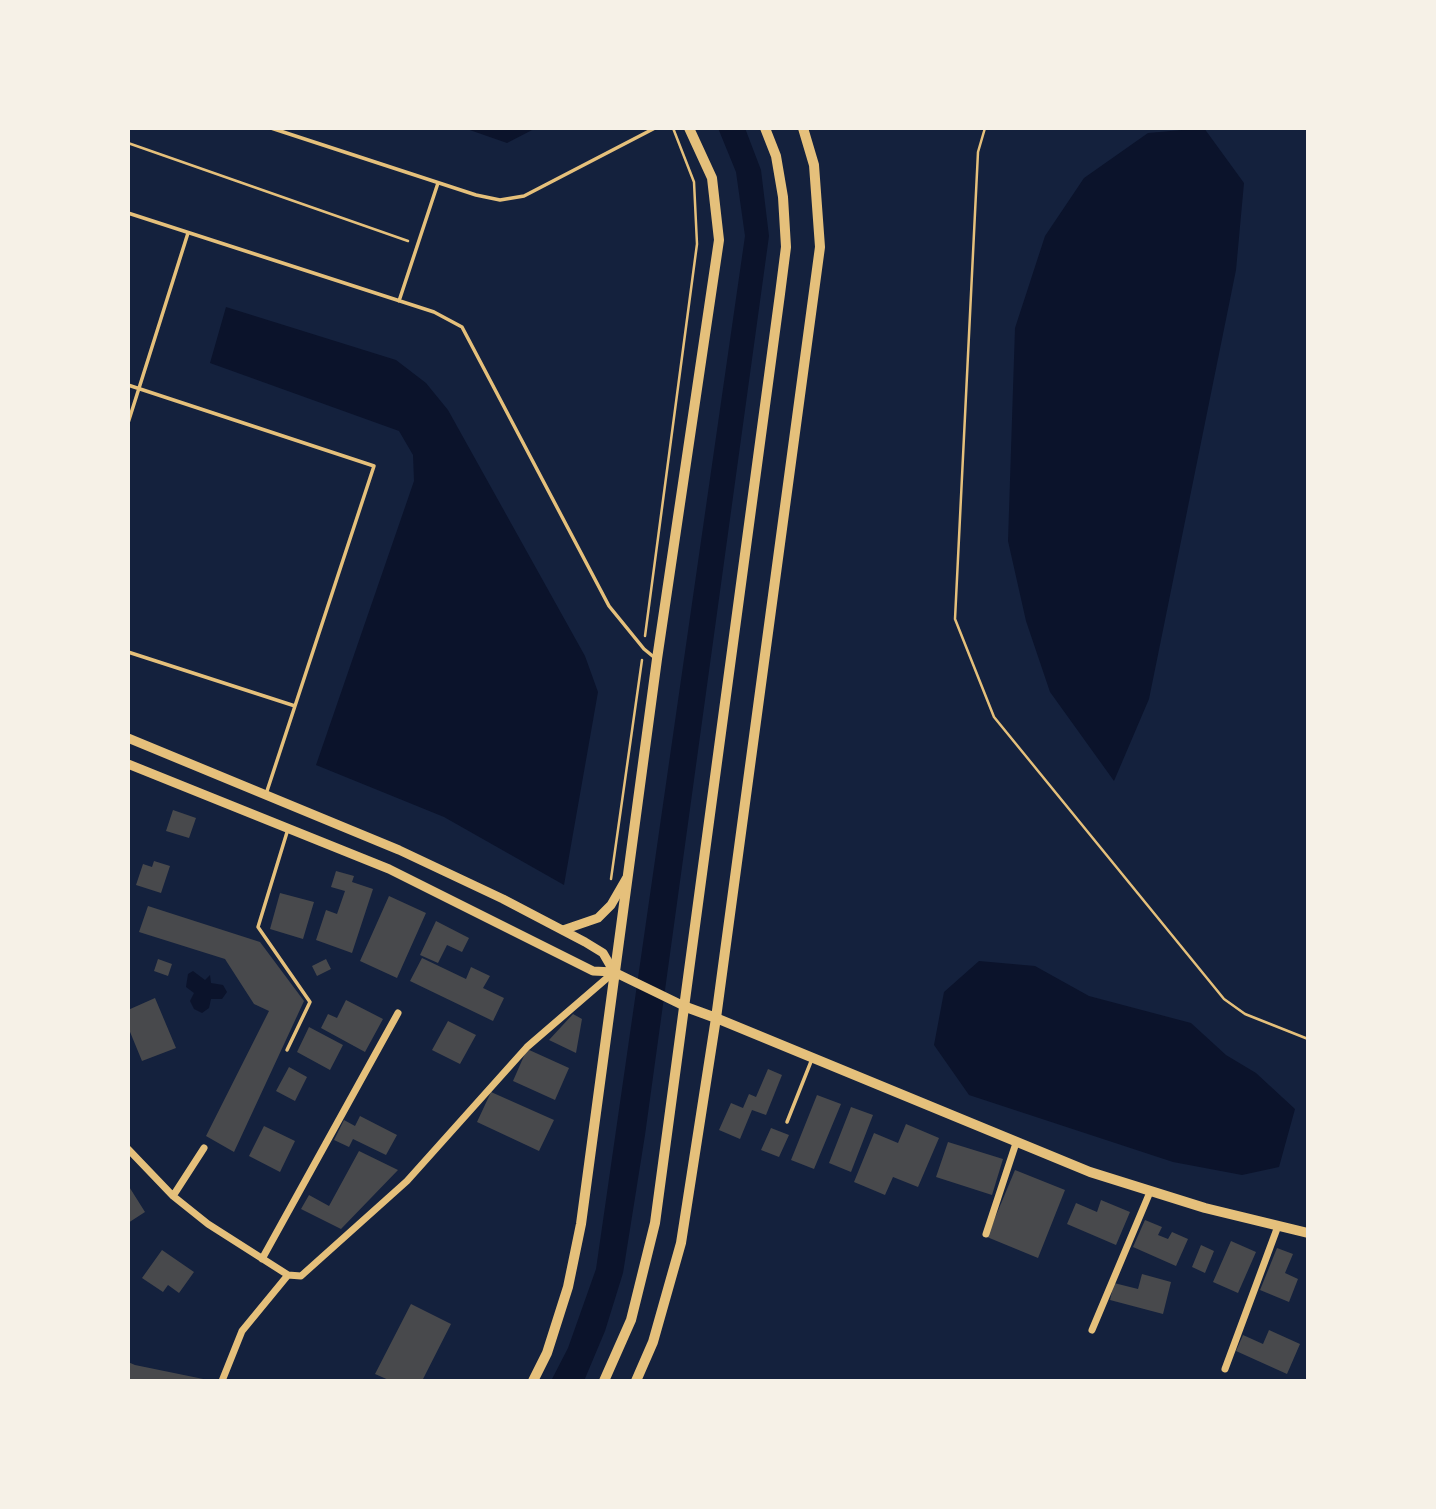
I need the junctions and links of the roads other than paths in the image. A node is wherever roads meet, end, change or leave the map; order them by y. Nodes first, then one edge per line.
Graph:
1 (271, 128) edge
2 (654, 128) edge
3 (689, 128) edge
4 (765, 128) edge
5 (803, 128) edge
6 (438, 183) junction
7 (128, 213) edge
8 (188, 233) junction
9 (399, 301) junction
10 (128, 385) edge
11 (139, 388) junction
12 (128, 423) edge
13 (128, 652) edge
14 (657, 659) junction
15 (295, 706) junction
16 (128, 738) edge
17 (128, 764) edge
18 (266, 794) junction
19 (289, 828) junction
20 (627, 876) junction
21 (563, 930) junction
22 (614, 972) junction
23 (686, 1007) junction
24 (398, 1013) dead end
25 (716, 1017) junction
26 (287, 1050) dead end
27 (812, 1058) junction
28 (787, 1122) dead end
29 (1016, 1143) junction
30 (204, 1148) dead end
31 (128, 1149) edge
32 (1150, 1192) junction
33 (173, 1196) junction
34 (1278, 1226) junction
35 (1308, 1233) edge
36 (986, 1234) dead end
37 (262, 1259) junction
38 (288, 1275) junction
39 (1092, 1330) dead end
40 (1225, 1369) dead end
41 (222, 1381) edge
42 (533, 1381) edge
43 (604, 1381) edge
44 (636, 1381) edge

1 - 6 lane
2 - 6 lane
3 - 14 main road
4 - 23 main road
5 - 25 main road
6 - 9 lane
7 - 8 lane
8 - 9 lane
8 - 11 lane
9 - 14 lane
10 - 11 lane
11 - 12 lane
11 - 15 lane
13 - 15 lane
14 - 20 main road
15 - 18 lane
16 - 18 street
17 - 19 street
18 - 21 street
19 - 22 street
19 - 26 lane
20 - 21 street
20 - 22 main road
21 - 22 street
22 - 23 street
22 - 38 street
22 - 42 main road
23 - 25 main road
23 - 43 main road
24 - 37 street
25 - 27 main road
25 - 44 main road
27 - 28 lane
27 - 29 main road
29 - 32 main road
29 - 36 street
30 - 33 street
31 - 33 street
32 - 34 main road
32 - 39 street
33 - 37 street
34 - 35 main road
34 - 40 street
37 - 38 street
38 - 41 street

